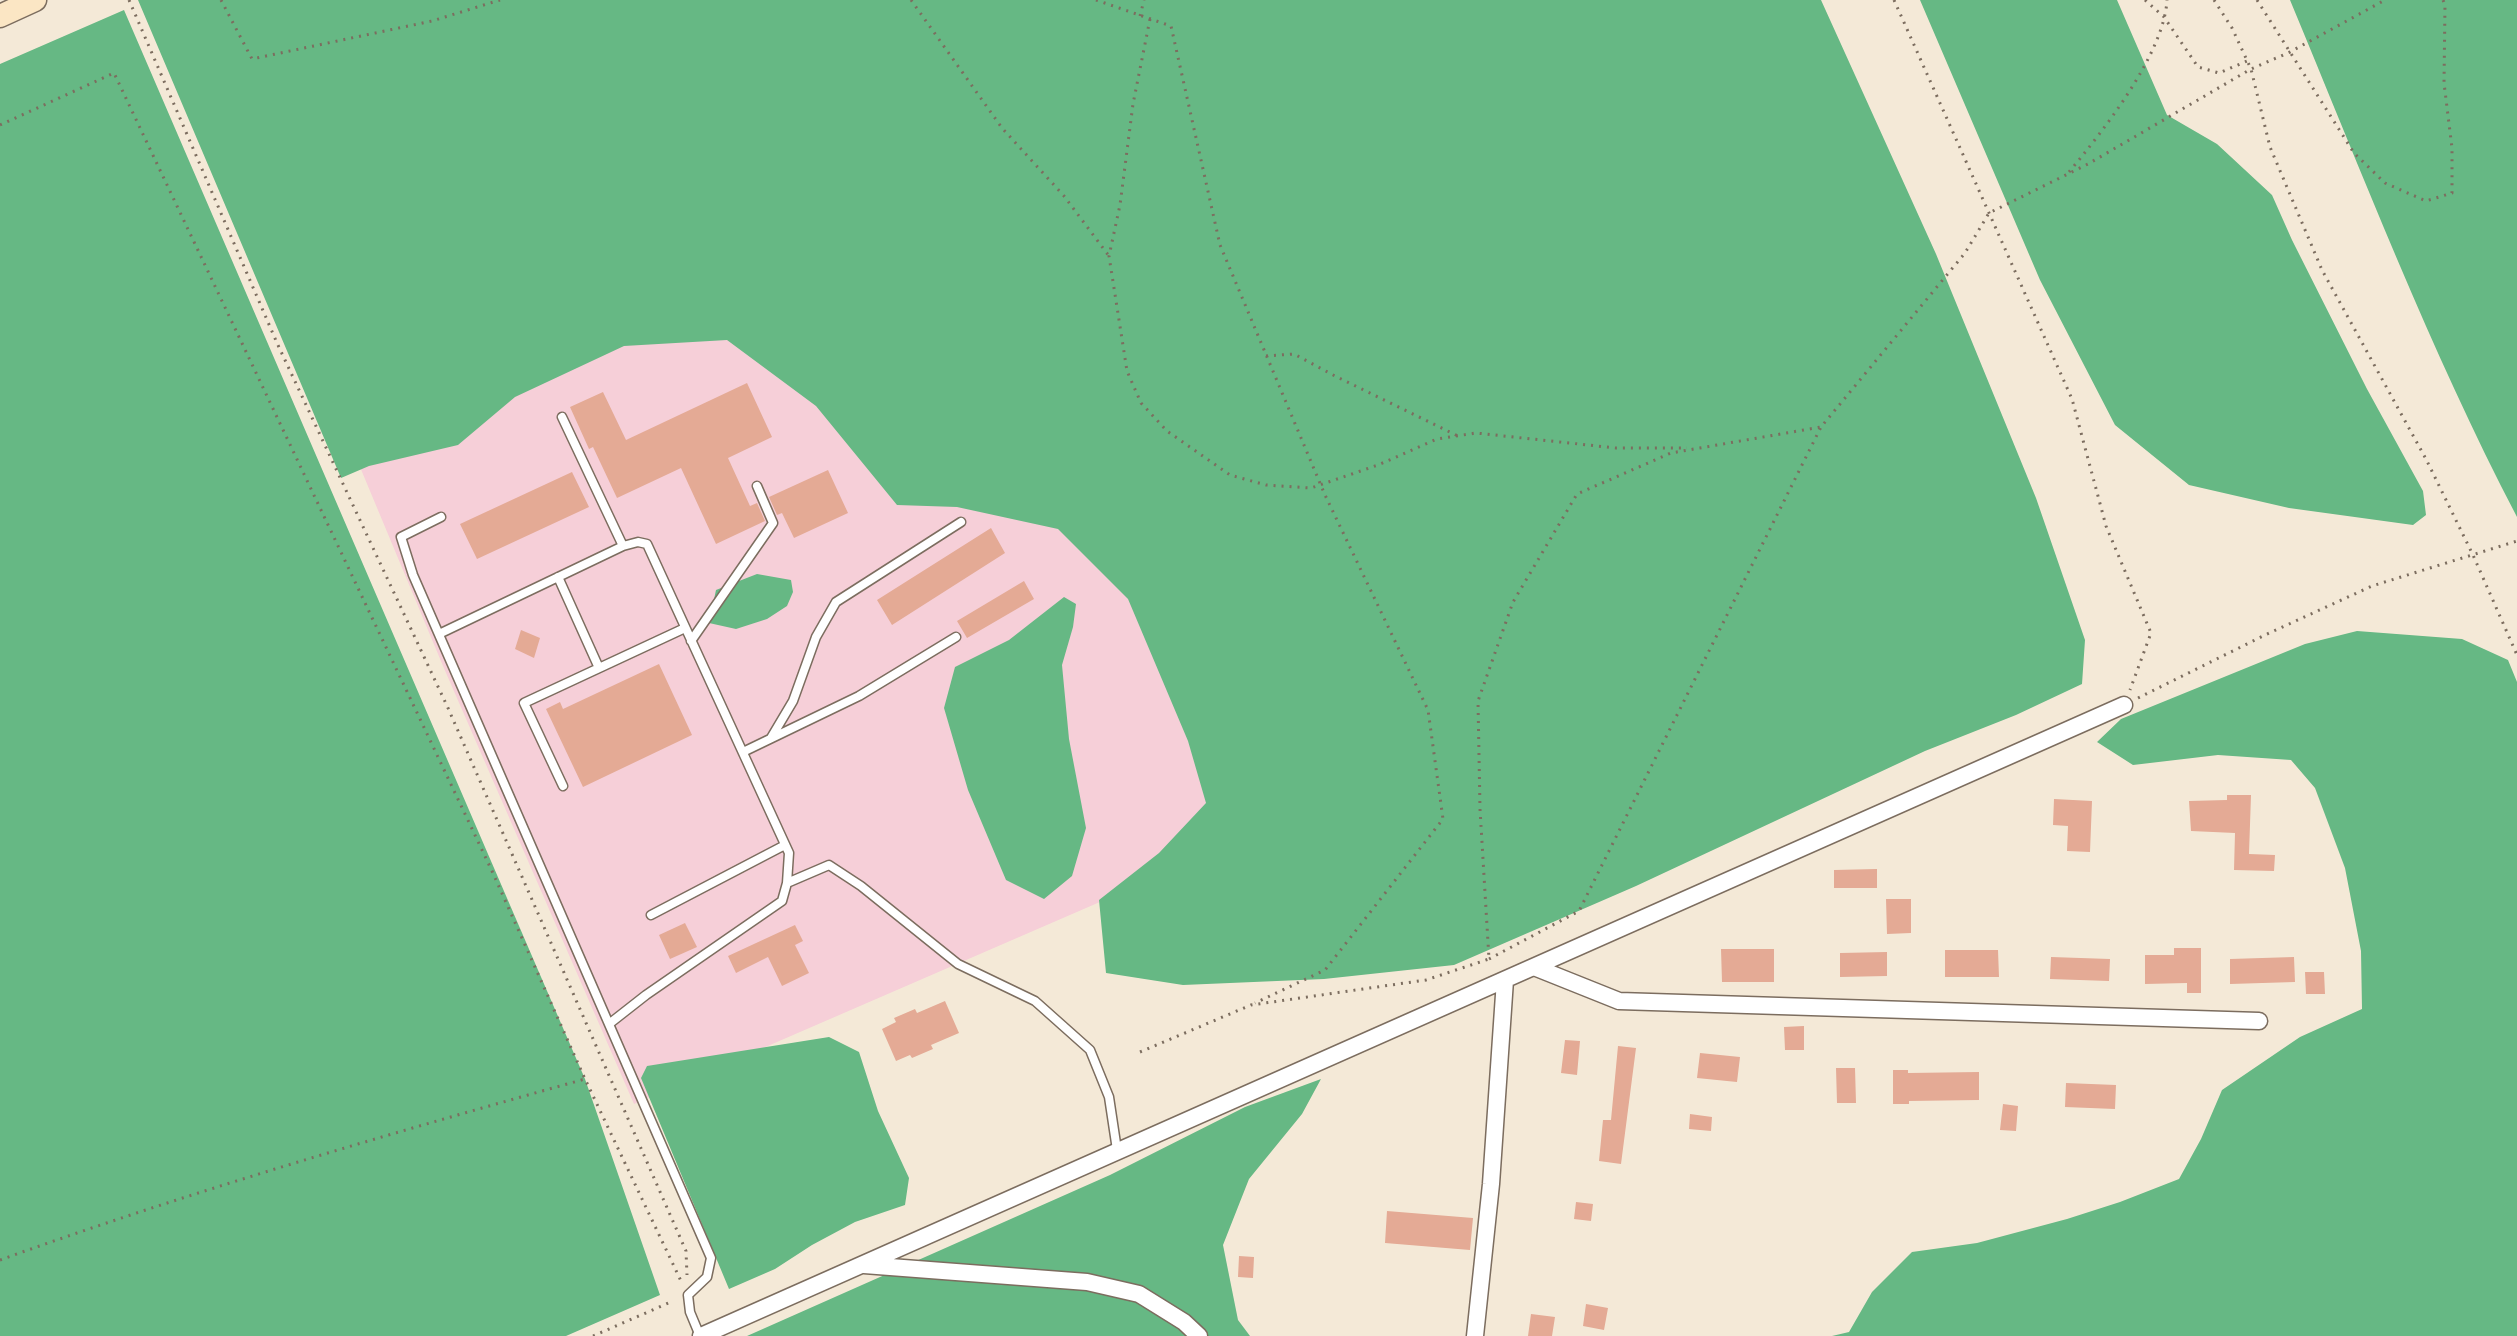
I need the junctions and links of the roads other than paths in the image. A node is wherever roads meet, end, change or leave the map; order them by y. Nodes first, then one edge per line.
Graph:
1 (35, 0) edge
2 (0, 16) edge
3 (562, 417) dead end
4 (757, 486) dead end
5 (441, 517) dead end
6 (961, 522) dead end
7 (623, 546) junction
8 (558, 577) junction
9 (685, 628) junction
10 (439, 634) junction
11 (956, 637) dead end
12 (691, 641) junction
13 (599, 668) junction
14 (2124, 705) road end
15 (771, 738) junction
16 (743, 752) junction
17 (563, 786) dead end
18 (785, 845) junction
19 (787, 883) junction
20 (651, 915) dead end
21 (1534, 967) junction
22 (1505, 980) junction
23 (2259, 1021) dead end
24 (609, 1024) junction
25 (1118, 1151) junction
26 (862, 1265) junction
27 (701, 1336) edge
28 (1199, 1336) edge
29 (1475, 1336) edge

1 - 2 street
3 - 7 lane
4 - 12 lane
5 - 10 lane
6 - 15 lane
7 - 8 lane
7 - 9 lane
8 - 10 lane
8 - 13 lane
9 - 12 lane
9 - 13 lane
10 - 24 lane
11 - 15 lane
12 - 16 lane
13 - 17 lane
14 - 21 street
15 - 16 lane
16 - 18 lane
18 - 19 lane
18 - 20 lane
19 - 24 lane
19 - 25 lane
21 - 22 street
21 - 23 street
22 - 25 street
22 - 29 street
24 - 27 lane
25 - 26 street
26 - 27 street
26 - 28 street

